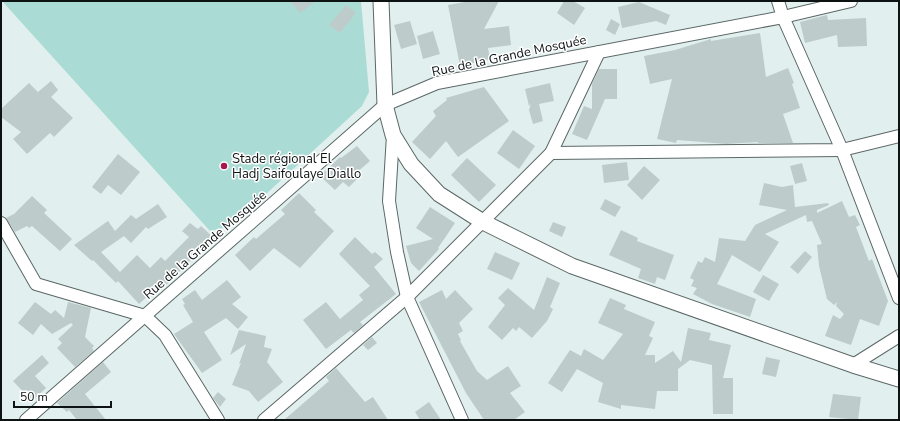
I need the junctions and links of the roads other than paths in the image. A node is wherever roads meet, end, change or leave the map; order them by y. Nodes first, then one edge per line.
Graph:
1 (381, 1) edge
2 (778, 1) edge
3 (851, 1) edge
4 (783, 17) junction
5 (600, 52) junction
6 (385, 105) junction
7 (393, 136) junction
8 (899, 136) edge
9 (842, 150) junction
10 (551, 153) junction
11 (483, 222) junction
12 (1, 223) edge
13 (407, 297) junction
14 (899, 298) edge
15 (146, 316) junction
16 (899, 336) edge
17 (853, 364) junction
18 (899, 378) edge
19 (26, 420) edge
20 (218, 420) edge
21 (264, 420) edge
22 (462, 420) edge

1 - 6 street
2 - 4 street
3 - 4 street, Rue de la Grande Mosquée
4 - 5 street, Rue de la Grande Mosquée
4 - 9 street
5 - 6 street, Rue de la Grande Mosquée
5 - 10 street
6 - 7 street
6 - 15 street, Rue de la Grande Mosquée
7 - 11 street
7 - 13 street
8 - 9 street
9 - 10 street
9 - 14 street
10 - 11 street
11 - 13 street
11 - 17 street
12 - 15 street
13 - 21 street
13 - 22 street
15 - 19 street, Rue de la Grande Mosquée
15 - 20 street
16 - 17 street
17 - 18 street

